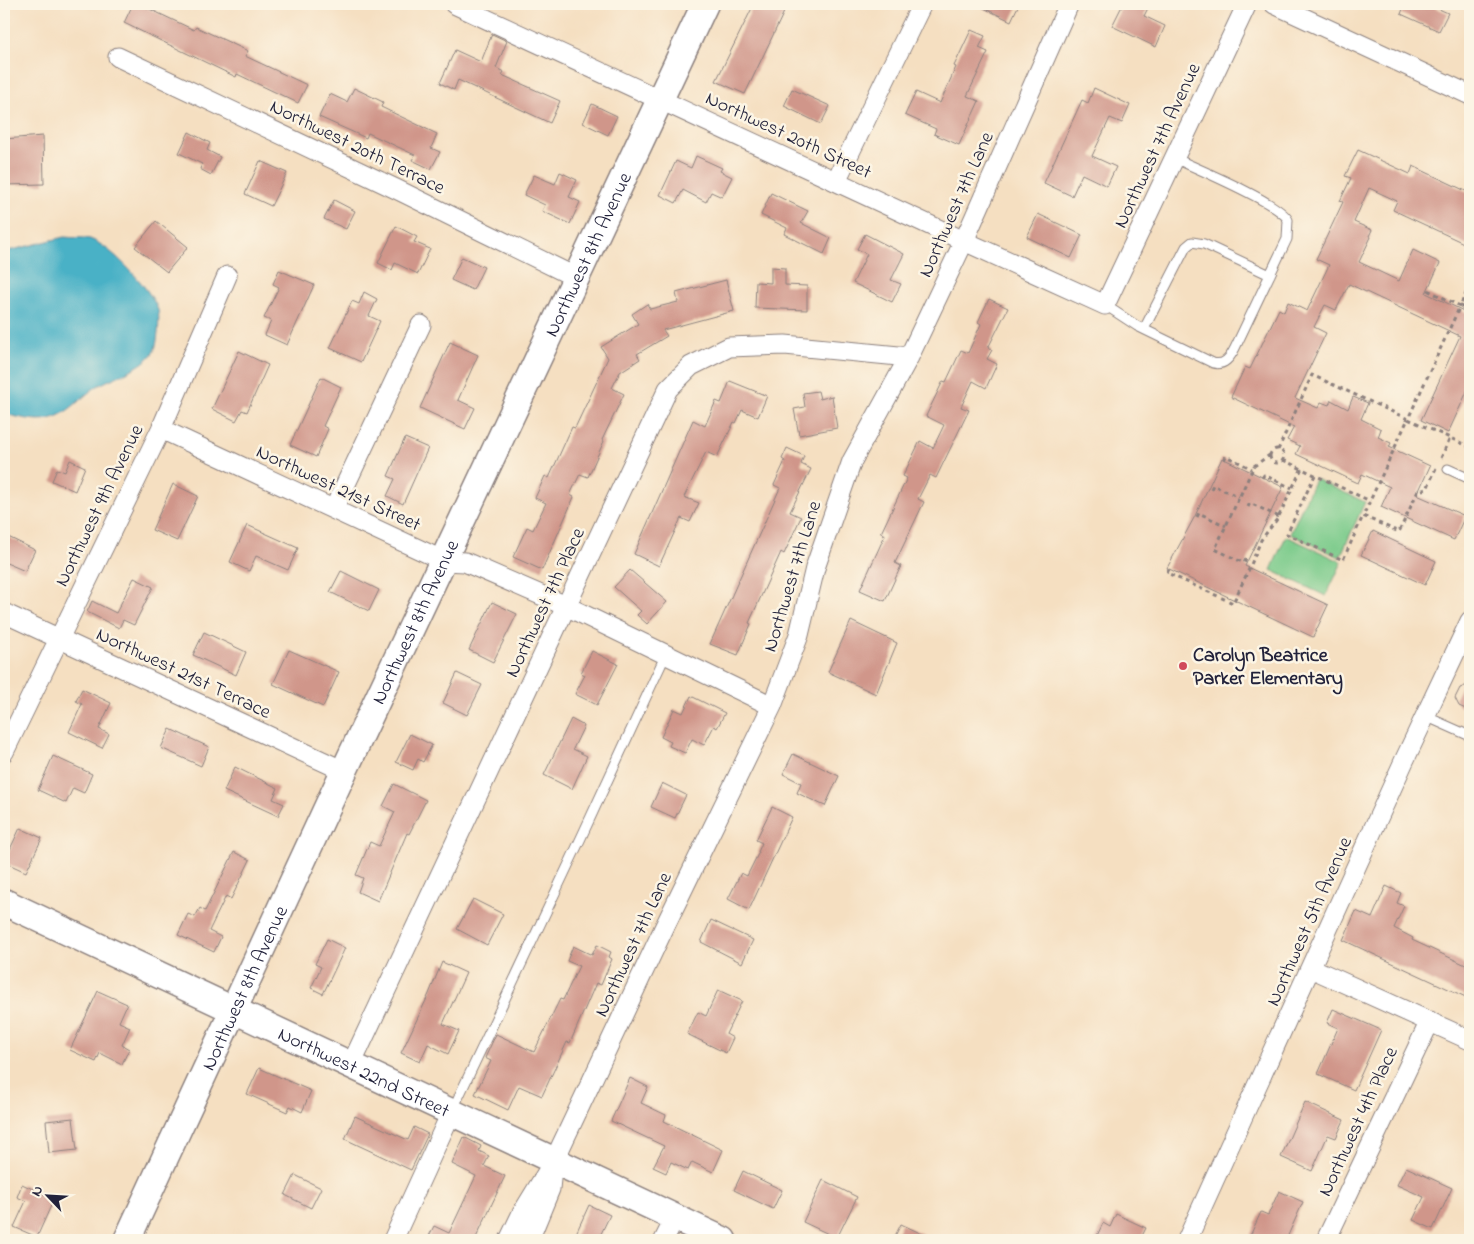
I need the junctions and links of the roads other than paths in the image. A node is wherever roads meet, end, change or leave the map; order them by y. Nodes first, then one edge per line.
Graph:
1 (454, 4) edge
2 (705, 4) edge
3 (922, 4) edge
4 (1068, 4) edge
5 (1247, 4) edge
6 (1274, 4) edge
7 (118, 57) dead end
8 (1470, 95) edge
9 (660, 99) junction
10 (1174, 158) junction
11 (836, 181) junction
12 (964, 241) junction
13 (1270, 275) junction
14 (227, 276) dead end
15 (577, 278) junction
16 (1105, 305) junction
17 (421, 325) dead end
18 (1144, 329) junction
19 (909, 357) junction
20 (161, 428) junction
21 (1448, 469) dead end
22 (1470, 480) edge
23 (334, 509) junction
24 (444, 561) junction
25 (566, 606) junction
26 (4, 613) edge
27 (1470, 621) edge
28 (58, 638) junction
29 (666, 654) junction
30 (772, 706) junction
31 (1425, 716) junction
32 (1470, 736) edge
33 (4, 752) edge
34 (344, 771) junction
35 (4, 902) edge
36 (1311, 968) junction
37 (234, 1009) junction
38 (1430, 1021) junction
39 (1470, 1040) edge
40 (351, 1065) junction
41 (451, 1113) junction
42 (554, 1161) junction
43 (669, 1229) edge
44 (127, 1240) edge
45 (393, 1240) edge
46 (509, 1240) edge
47 (529, 1240) edge
48 (723, 1240) edge
49 (1188, 1240) edge
50 (1326, 1240) edge

1 - 9 street, Northwest 20th Street
2 - 9 street, Northwest 8th Avenue
3 - 11 street
4 - 12 street, Northwest 7th Lane
5 - 10 street, Northwest 7th Avenue
6 - 8 street
7 - 15 street, Northwest 20th Terrace
9 - 11 street, Northwest 20th Street
9 - 15 street, Northwest 8th Avenue
10 - 13 lane
10 - 16 street, Northwest 7th Avenue
11 - 12 street, Northwest 20th Street
12 - 16 street, Northwest 20th Street
12 - 19 street, Northwest 7th Lane
13 - 18 lane
13 - 18 lane
14 - 20 street, Northwest 9th Avenue
15 - 24 street, Northwest 8th Avenue
16 - 18 lane
17 - 23 street
19 - 25 street, Northwest 7th Place
19 - 30 street, Northwest 7th Lane
20 - 23 street, Northwest 21st Street
20 - 28 street, Northwest 9th Avenue
21 - 22 lane
23 - 24 street, Northwest 21st Street
24 - 25 street, Northwest 21st Street
24 - 34 street, Northwest 8th Avenue
25 - 29 street, Northwest 21st Street
25 - 40 street, Northwest 7th Place
26 - 28 street, Northwest 21st Terrace
27 - 31 street, Northwest 5th Avenue
28 - 33 street, Northwest 9th Avenue
28 - 34 street, Northwest 21st Terrace
29 - 30 street, Northwest 21st Street
29 - 41 lane
30 - 42 street, Northwest 7th Lane
31 - 32 lane
31 - 36 street, Northwest 5th Avenue
34 - 37 street, Northwest 8th Avenue
35 - 37 street, Northwest 22nd Street
36 - 38 street
36 - 49 street, Northwest 5th Avenue
37 - 40 street, Northwest 22nd Street
37 - 44 street, Northwest 8th Avenue
38 - 39 street
38 - 50 street, Northwest 4th Place
40 - 41 street, Northwest 22nd Street
41 - 42 street, Northwest 22nd Street
41 - 45 street
42 - 43 street, Northwest 22nd Street
42 - 46 street, Northwest 7th Lane
42 - 47 street, Northwest 7th Lane
43 - 48 street, Northwest 22nd Street

